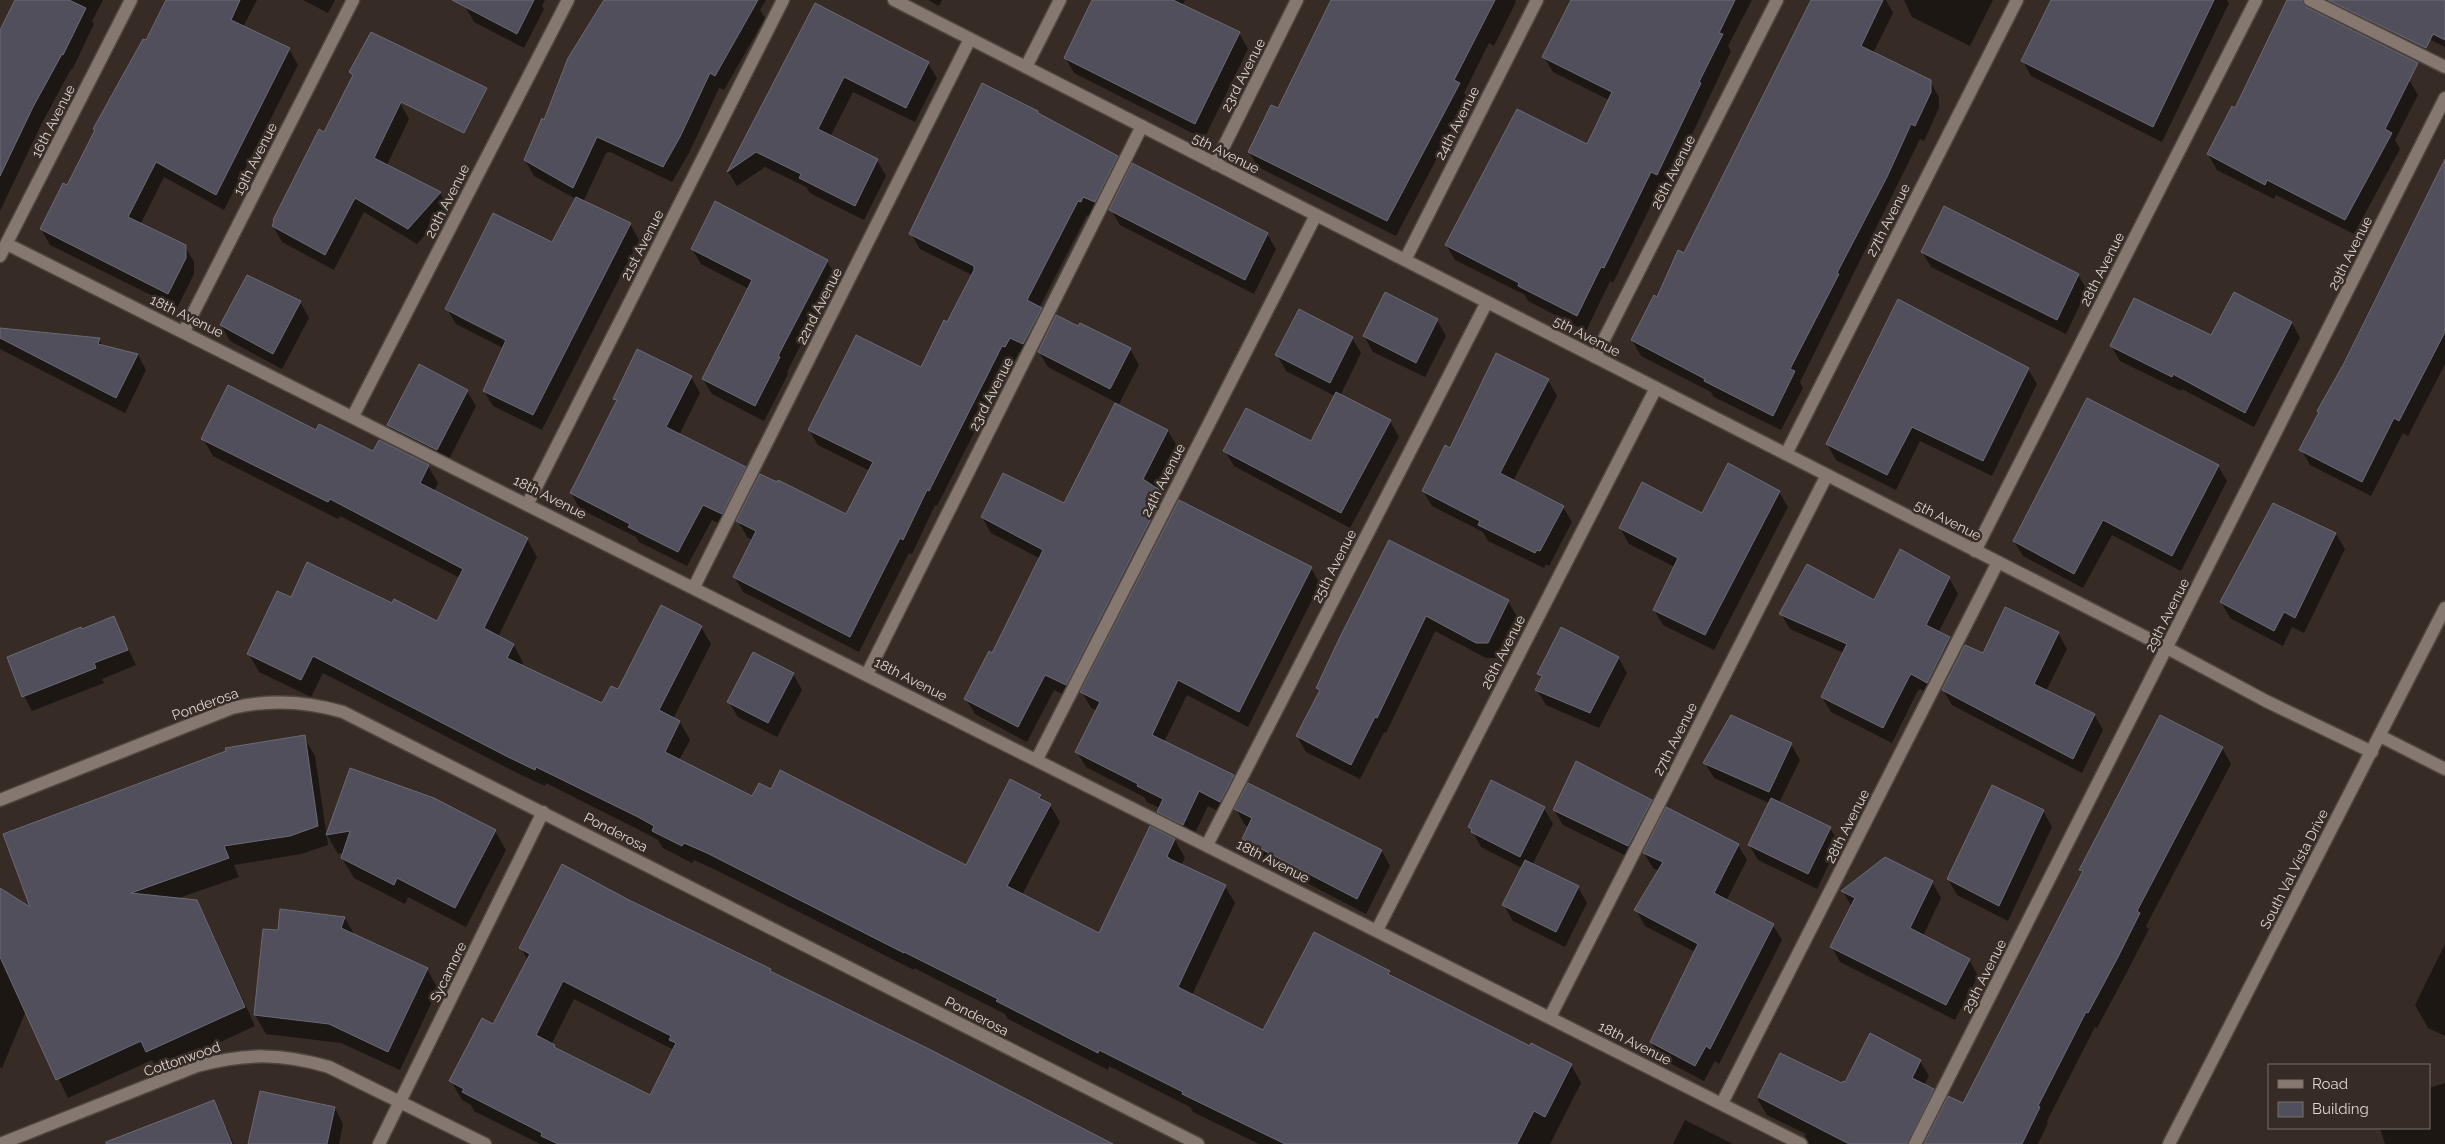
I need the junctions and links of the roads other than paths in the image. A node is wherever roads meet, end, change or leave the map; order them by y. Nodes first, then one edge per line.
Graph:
1 (131, 0) edge
2 (354, 0) edge
3 (568, 0) edge
4 (783, 0) edge
5 (894, 0) edge
6 (1060, 0) edge
7 (1298, 0) edge
8 (1536, 0) edge
9 (1777, 0) edge
10 (2017, 0) edge
11 (2256, 0) edge
12 (2310, 0) edge
13 (970, 39) junction
14 (1026, 67) junction
15 (2445, 67) edge
16 (2445, 98) edge
17 (1142, 126) junction
18 (1215, 164) junction
19 (1316, 215) junction
20 (7, 244) junction
21 (0, 256) edge
22 (1405, 260) junction
23 (1487, 302) junction
24 (184, 331) junction
25 (1595, 357) junction
26 (1656, 388) junction
27 (353, 416) junction
28 (1786, 454) junction
29 (1827, 475) junction
30 (528, 503) junction
31 (1975, 551) junction
32 (1998, 562) junction
33 (694, 587) junction
34 (2445, 608) edge
35 (2166, 648) junction
36 (867, 674) junction
37 (2380, 736) junction
38 (2372, 752) junction
39 (1037, 759) junction
40 (2445, 769) edge
41 (0, 800) edge
42 (543, 812) junction
43 (1208, 844) junction
44 (1377, 930) junction
45 (1550, 1017) junction
46 (401, 1101) junction
47 (1722, 1103) junction
48 (0, 1144) edge
49 (378, 1144) edge
50 (485, 1144) edge
51 (1198, 1144) edge
52 (1801, 1144) edge
53 (1915, 1144) edge
54 (2168, 1144) edge

1 - 20 main road, 16th Avenue
2 - 24 main road, 19th Avenue
3 - 27 main road, 20th Avenue
4 - 30 main road, 21st Avenue
5 - 13 main road, 5th Avenue
6 - 14 main road
7 - 18 main road, 23rd Avenue
8 - 22 main road, 24th Avenue
9 - 25 main road, 26th Avenue
10 - 28 main road, 27th Avenue
11 - 31 main road, 28th Avenue
12 - 15 main road
13 - 14 main road, 5th Avenue
13 - 33 main road, 22nd Avenue
14 - 17 main road, 5th Avenue
16 - 35 main road, 29th Avenue
17 - 18 main road, 5th Avenue
17 - 36 main road, 23rd Avenue
18 - 19 main road, 5th Avenue
19 - 22 main road, 5th Avenue
19 - 39 main road, 24th Avenue
20 - 21 main road, 16th Avenue
20 - 24 main road, 18th Avenue
22 - 23 main road, 5th Avenue
23 - 25 main road, 5th Avenue
23 - 43 main road, 25th Avenue
24 - 27 main road, 18th Avenue
25 - 26 main road, 5th Avenue
26 - 28 main road, 5th Avenue
26 - 44 main road, 26th Avenue
27 - 30 main road, 18th Avenue
28 - 29 main road, 5th Avenue
29 - 31 main road, 5th Avenue
29 - 45 main road, 27th Avenue
30 - 33 main road, 18th Avenue
31 - 32 main road, 5th Avenue
32 - 35 main road, 5th Avenue
32 - 47 main road, 28th Avenue
33 - 36 main road, 18th Avenue
34 - 37 main road, South Val Vista Drive
35 - 38 main road, 5th Avenue
35 - 53 main road, 29th Avenue
36 - 39 main road, 18th Avenue
37 - 38 main road, South Val Vista Drive
37 - 40 main road
38 - 54 main road, South Val Vista Drive
39 - 43 main road, 18th Avenue
41 - 42 main road, Ponderosa
42 - 46 main road, Sycamore
42 - 51 main road, Ponderosa
43 - 44 main road, 18th Avenue
44 - 45 main road, 18th Avenue
45 - 47 main road, 18th Avenue
46 - 48 main road, Cottonwood
46 - 49 main road, Sycamore
46 - 50 main road, Cottonwood
47 - 52 main road, 18th Avenue

